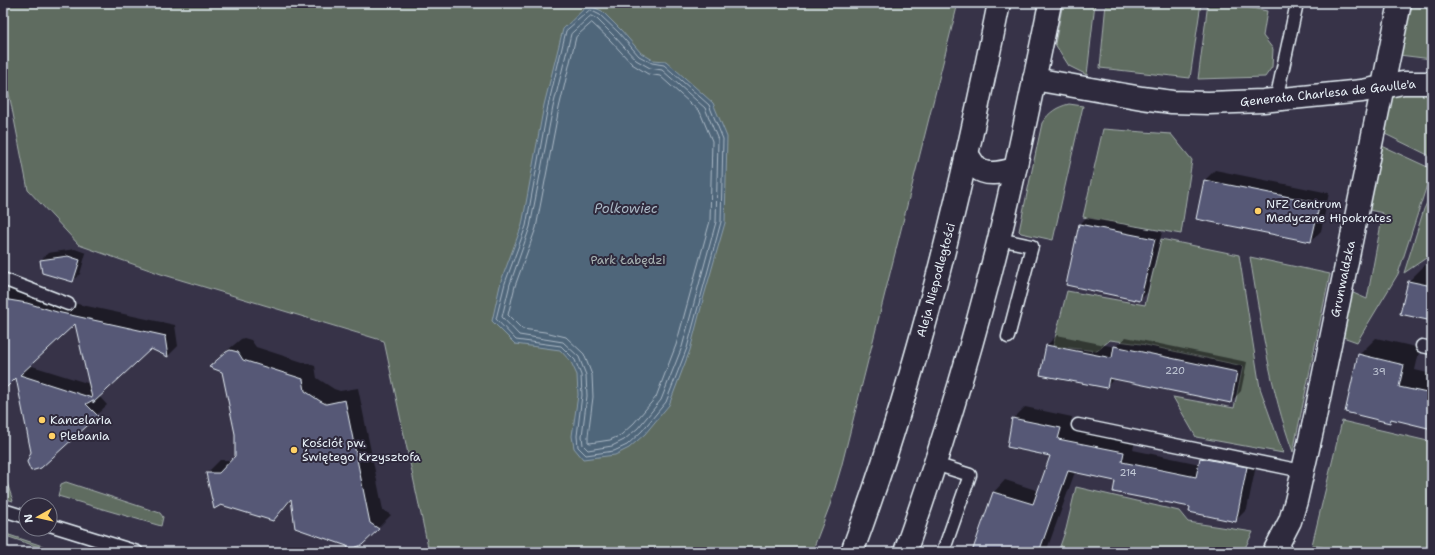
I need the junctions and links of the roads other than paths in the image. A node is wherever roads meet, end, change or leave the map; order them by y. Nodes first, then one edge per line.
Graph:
1 (999, 3) edge
2 (1050, 3) edge
3 (1296, 3) edge
4 (1400, 3) edge
5 (1034, 79) junction
6 (1432, 83) edge
7 (1383, 86) junction
8 (1276, 100) junction
9 (968, 154) junction
10 (1015, 169) junction
11 (999, 239) junction
12 (3, 279) edge
13 (68, 304) dead end
14 (1008, 337) dead end
15 (1078, 425) dead end
16 (935, 464) junction
17 (1302, 471) junction
18 (3, 510) edge
19 (18, 515) edge
20 (58, 527) edge
21 (137, 552) edge
22 (852, 552) edge
23 (905, 552) edge
24 (943, 552) edge
25 (1274, 552) edge

1 - 9 street, Aleja Niepodległości
2 - 5 street
3 - 8 lane
4 - 7 street, Grunwaldzka
5 - 8 street, Generała Charlesa de Gaulle'a
5 - 10 street
6 - 7 street, Generała Charlesa de Gaulle'a
7 - 8 street, Generała Charlesa de Gaulle'a
7 - 17 street, Grunwaldzka
9 - 10 street
9 - 22 street, Aleja Niepodległości
10 - 11 street
11 - 14 lane
11 - 16 street
12 - 13 lane
15 - 17 lane
16 - 23 street
16 - 24 lane
17 - 25 street, Grunwaldzka
18 - 19 lane
20 - 21 lane

